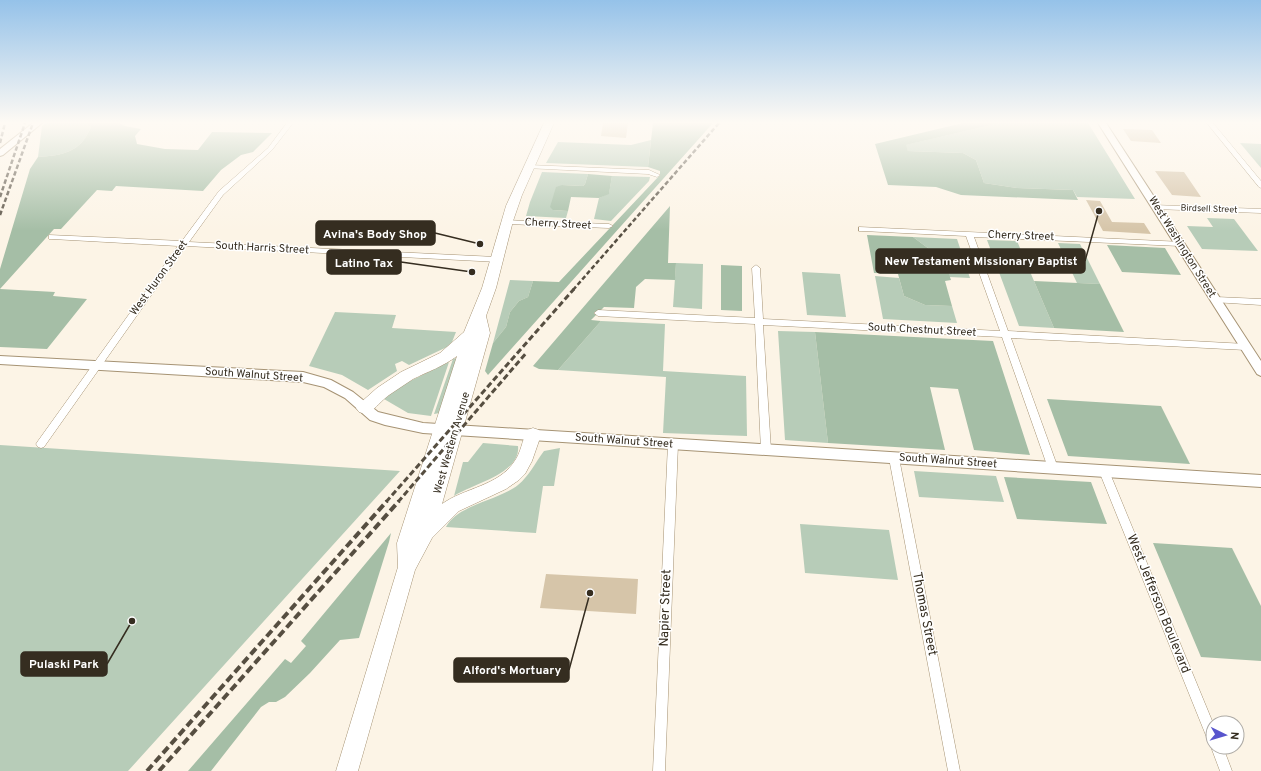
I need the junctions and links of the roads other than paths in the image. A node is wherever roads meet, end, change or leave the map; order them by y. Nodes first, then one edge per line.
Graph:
1 (259, 159) edge
2 (532, 159) edge
3 (1125, 159) edge
4 (1239, 159) edge
5 (528, 166) junction
6 (657, 175) dead end
7 (1261, 186) edge
8 (1156, 207) junction
9 (1261, 211) edge
10 (507, 222) junction
11 (609, 226) dead end
12 (862, 229) dead end
13 (969, 234) junction
14 (52, 237) dead end
15 (183, 244) junction
16 (1180, 244) junction
17 (496, 260) junction
18 (756, 268) dead end
19 (1216, 300) junction
20 (1261, 302) edge
21 (598, 312) dead end
22 (480, 316) junction
23 (759, 321) junction
24 (471, 333) junction
25 (1006, 334) junction
26 (1246, 347) junction
27 (0, 360) edge
28 (97, 365) junction
29 (1261, 371) edge
30 (364, 408) junction
31 (448, 430) junction
32 (533, 435) junction
33 (41, 444) dead end
34 (673, 444) junction
35 (766, 450) junction
36 (894, 458) junction
37 (1054, 468) junction
38 (1104, 471) junction
39 (1261, 481) edge
40 (423, 540) junction
41 (408, 567) junction
42 (1205, 718) edge
43 (1220, 755) edge
44 (347, 771) edge
45 (659, 771) edge
46 (954, 771) edge
47 (1226, 771) edge

1 - 15 street, West Huron Street
2 - 5 main road, West Western Avenue
3 - 8 street, West Washington Street
4 - 7 street
5 - 6 street
5 - 10 main road, West Western Avenue
8 - 9 street, Birdsell Street
8 - 16 street, West Washington Street
10 - 11 street, Cherry Street
10 - 17 main road, West Western Avenue
12 - 13 street, Cherry Street
13 - 16 street, Cherry Street
13 - 25 street
14 - 15 street, South Harris Street
15 - 17 street, South Harris Street
15 - 28 street, West Huron Street
16 - 19 street, West Washington Street
17 - 22 main road, West Western Avenue
18 - 23 street
19 - 20 street
19 - 26 street, West Washington Street
21 - 23 street, South Chestnut Street
22 - 24 main road, West Western Avenue
22 - 31 main road, West Western Avenue
23 - 25 street, South Chestnut Street
23 - 35 street
24 - 30 main road
24 - 31 main road, West Western Avenue
25 - 26 street, South Chestnut Street
25 - 37 street
26 - 29 street, West Washington Street
27 - 28 street, South Walnut Street
28 - 30 street, South Walnut Street
28 - 33 street, West Huron Street
30 - 31 street, South Walnut Street
31 - 32 street, South Walnut Street
31 - 40 main road, West Western Avenue
31 - 41 main road, West Western Avenue
32 - 34 street, South Walnut Street
32 - 40 main road
34 - 35 street, South Walnut Street
34 - 45 street, Napier Street
35 - 36 street, South Walnut Street
36 - 37 street, South Walnut Street
36 - 46 street, Thomas Street
37 - 38 street, South Walnut Street
38 - 39 street, South Walnut Street
38 - 42 street, West Jefferson Boulevard
40 - 41 main road, West Western Avenue
41 - 44 main road, West Western Avenue
43 - 47 street

